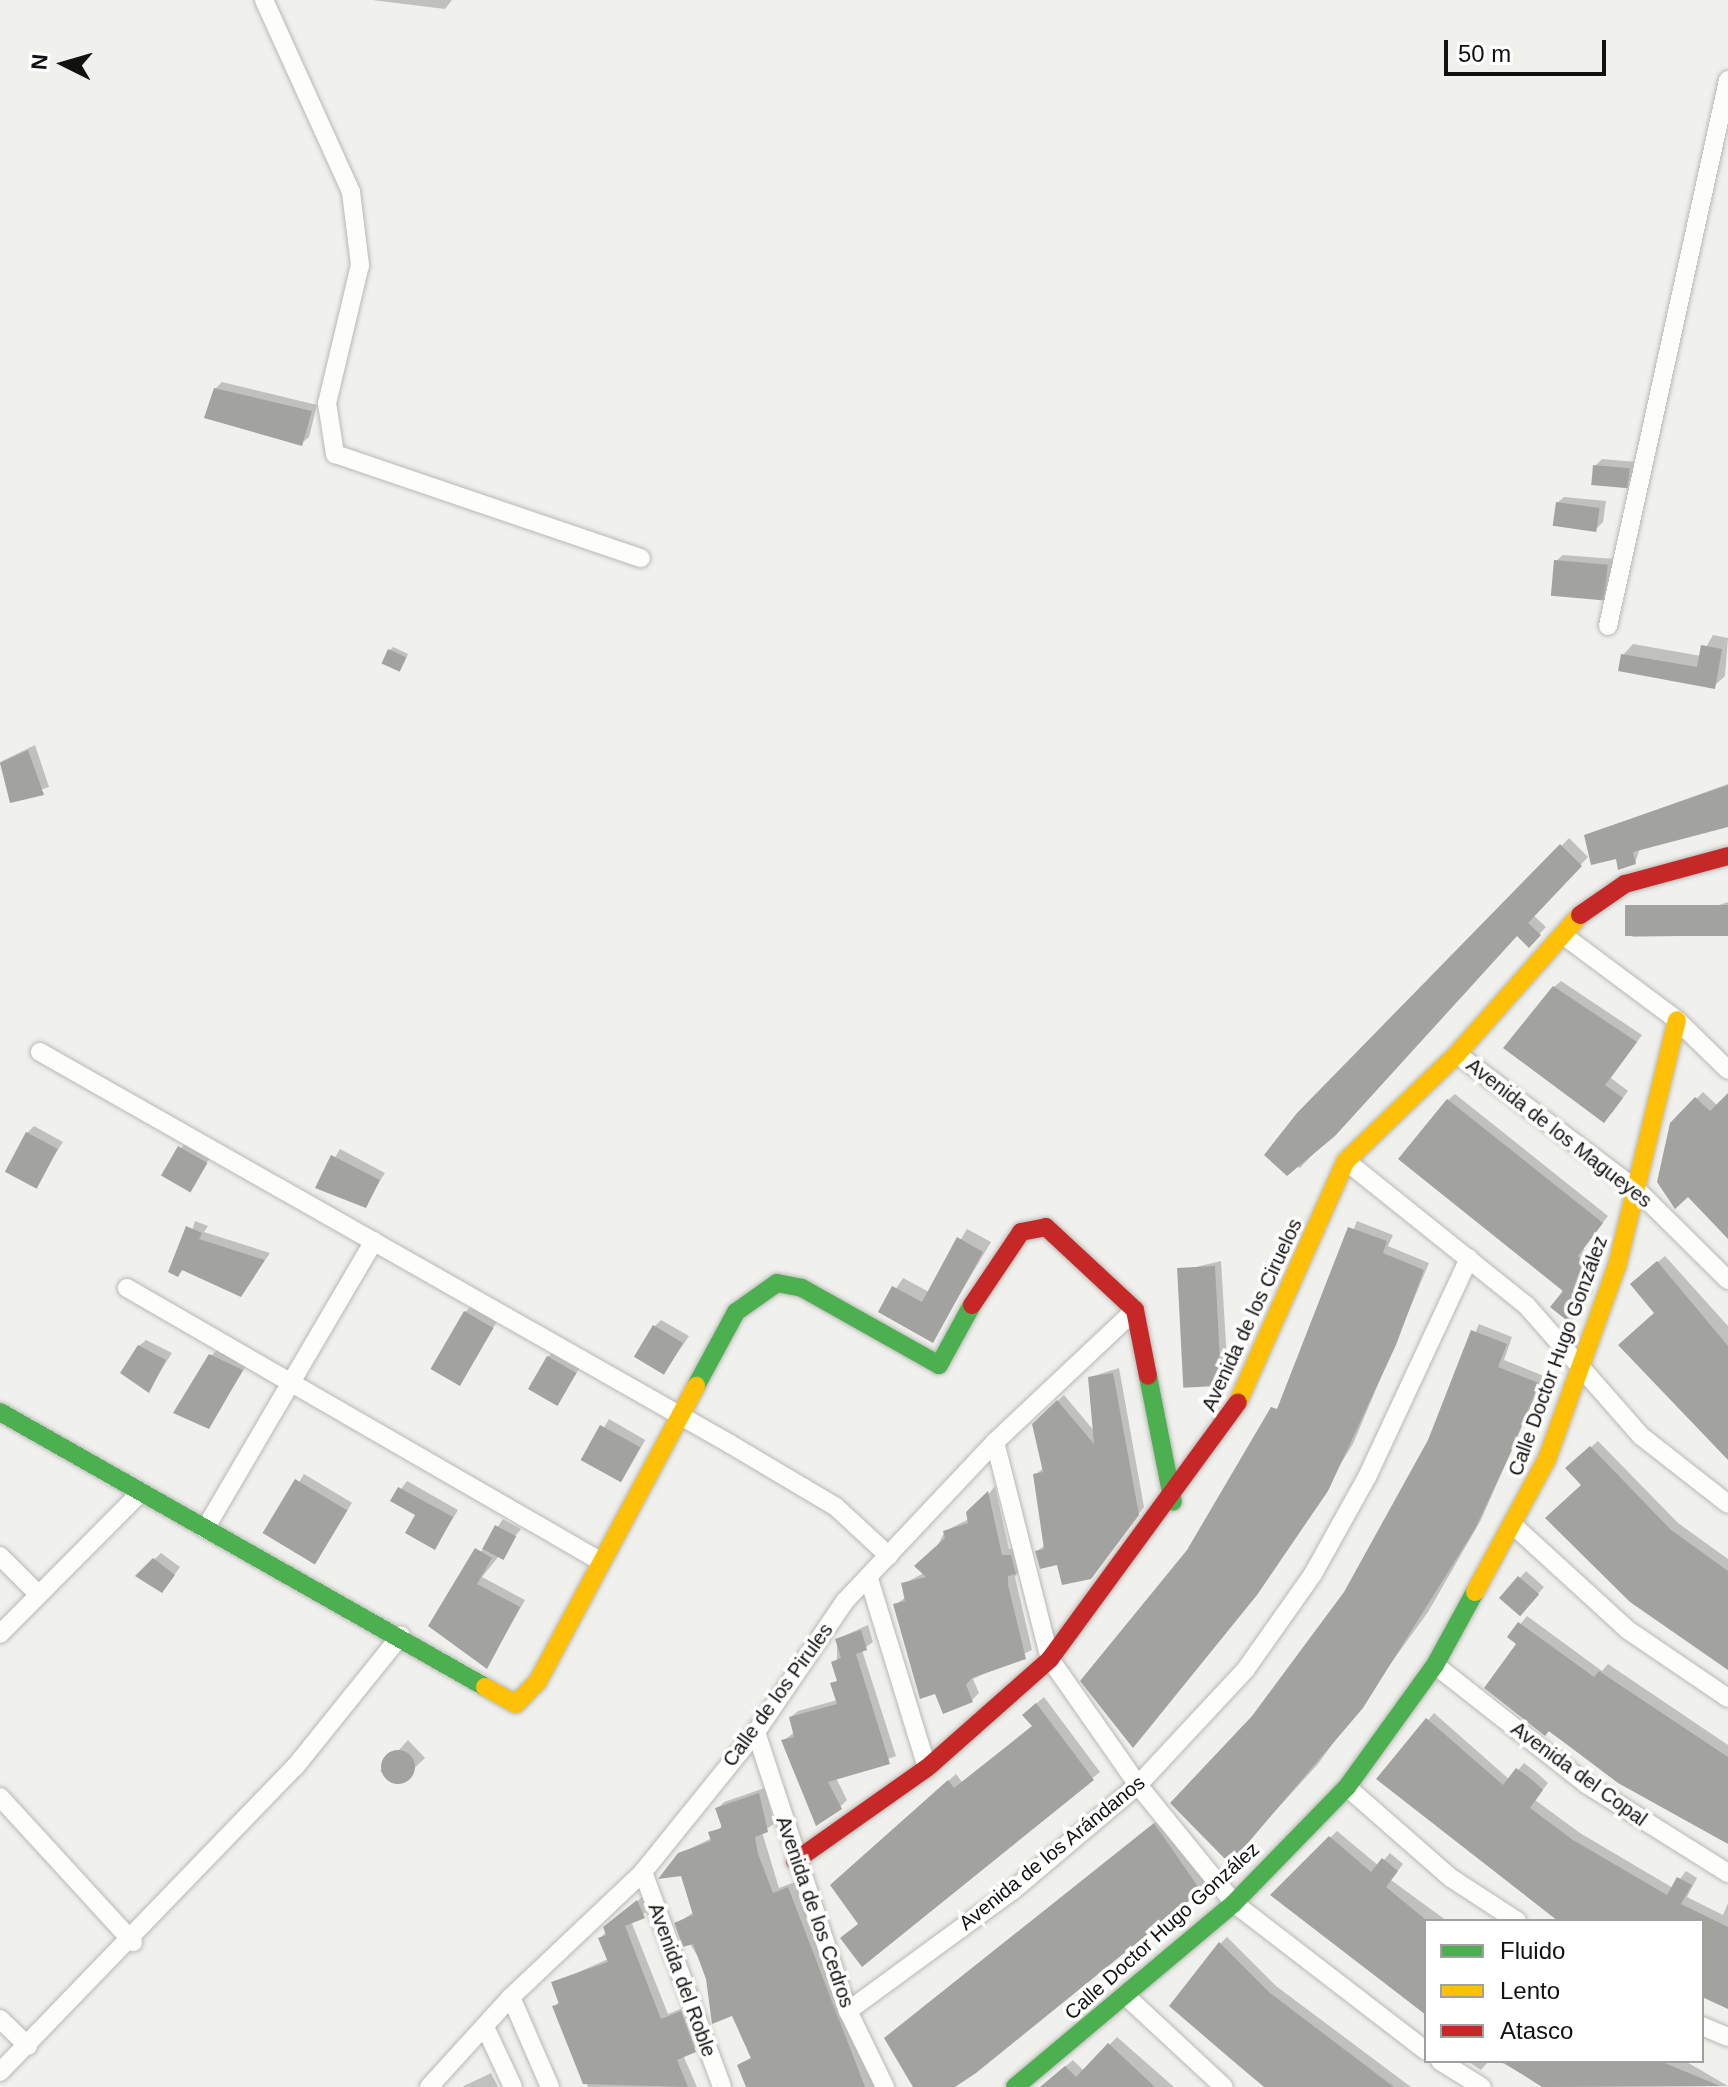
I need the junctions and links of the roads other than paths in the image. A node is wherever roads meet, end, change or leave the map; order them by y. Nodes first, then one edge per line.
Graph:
1 (264, 0) edge
2 (1728, 80) edge
3 (641, 558) dead end
4 (1608, 626) dead end
5 (1728, 856) edge
6 (1567, 938) junction
7 (1677, 1020) junction
8 (40, 1052) dead end
9 (1457, 1054) junction
10 (1728, 1070) edge
11 (1346, 1161) junction
12 (1637, 1190) junction
13 (374, 1241) junction
14 (1469, 1258) junction
15 (1728, 1280) edge
16 (127, 1288) dead end
17 (1135, 1310) junction
18 (1580, 1369) junction
19 (293, 1380) junction
20 (0, 1412) edge
21 (684, 1417) junction
22 (995, 1442) junction
23 (140, 1493) junction
24 (1173, 1502) junction
25 (1728, 1504) edge
26 (1514, 1526) junction
27 (205, 1529) junction
28 (0, 1556) edge
29 (889, 1556) junction
30 (600, 1561) junction
31 (869, 1579) junction
32 (38, 1594) junction
33 (0, 1634) edge
34 (401, 1635) junction
35 (1050, 1659) junction
36 (1435, 1665) junction
37 (1728, 1698) edge
38 (756, 1732) junction
39 (927, 1768) junction
40 (1138, 1785) junction
41 (1347, 1787) junction
42 (0, 1797) edge
43 (795, 1861) junction
44 (643, 1872) junction
45 (1728, 1873) edge
46 (1234, 1903) junction
47 (1514, 1919) edge
48 (133, 1942) junction
49 (511, 1997) junction
50 (1127, 1997) junction
51 (848, 2011) junction
52 (0, 2019) edge
53 (485, 2027) junction
54 (1704, 2027) edge
55 (1728, 2037) edge
56 (28, 2046) junction
57 (1424, 2049) edge
58 (1443, 2063) edge
59 (0, 2072) edge
60 (429, 2087) edge
61 (513, 2087) edge
62 (550, 2087) edge
63 (722, 2087) edge
64 (885, 2087) edge
65 (1015, 2087) edge
66 (1224, 2087) edge
67 (1482, 2087) edge

1 - 3 street
2 - 4 street
5 - 6 street, Avenida de los Ciruelos
6 - 7 street
6 - 9 street, Avenida de los Ciruelos
7 - 10 street
7 - 12 street, Calle Doctor Hugo González
8 - 13 street
9 - 11 street, Avenida de los Ciruelos
9 - 12 street, Avenida de los Magueyes
11 - 14 street
11 - 24 street, Avenida de los Ciruelos
12 - 15 street, Avenida de los Magueyes
12 - 18 street, Calle Doctor Hugo González
13 - 19 street
13 - 21 street
14 - 18 street
14 - 40 street, Avenida de los Arándanos
16 - 19 street
17 - 21 street
17 - 22 street, Calle de los Pirules
17 - 24 street
18 - 25 street
18 - 26 street, Calle Doctor Hugo González
19 - 27 street
19 - 30 street
20 - 23 street
21 - 29 street
21 - 30 street
22 - 29 street, Calle de los Pirules
22 - 35 street
23 - 27 street
23 - 32 street
24 - 35 street, Avenida de los Ciruelos
26 - 36 street, Calle Doctor Hugo González
26 - 37 street
27 - 34 street
28 - 32 street
29 - 31 street, Calle de los Pirules
30 - 34 street
31 - 38 street, Calle de los Pirules
31 - 39 street
32 - 33 street
34 - 48 street
35 - 39 street, Avenida de los Ciruelos
35 - 40 street
36 - 41 street, Calle Doctor Hugo González
36 - 45 street, Avenida del Copal
38 - 43 street, Avenida de los Cedros
38 - 44 street, Calle de los Pirules
39 - 43 street, Avenida de los Ciruelos
40 - 46 street
40 - 51 street, Avenida de los Arándanos
41 - 46 street, Calle Doctor Hugo González
41 - 47 street
42 - 48 street
43 - 51 street, Avenida de los Cedros
44 - 49 street, Calle de los Pirules
44 - 63 street, Avenida del Roble
46 - 50 street, Calle Doctor Hugo González
46 - 57 street
48 - 56 street
49 - 53 street, Calle de los Pirules
49 - 62 street
50 - 65 street, Calle Doctor Hugo González
50 - 66 street
51 - 64 street, Avenida de los Cedros
52 - 56 street
53 - 60 street, Calle de los Pirules
53 - 61 street
54 - 55 street
56 - 59 street
58 - 67 street

